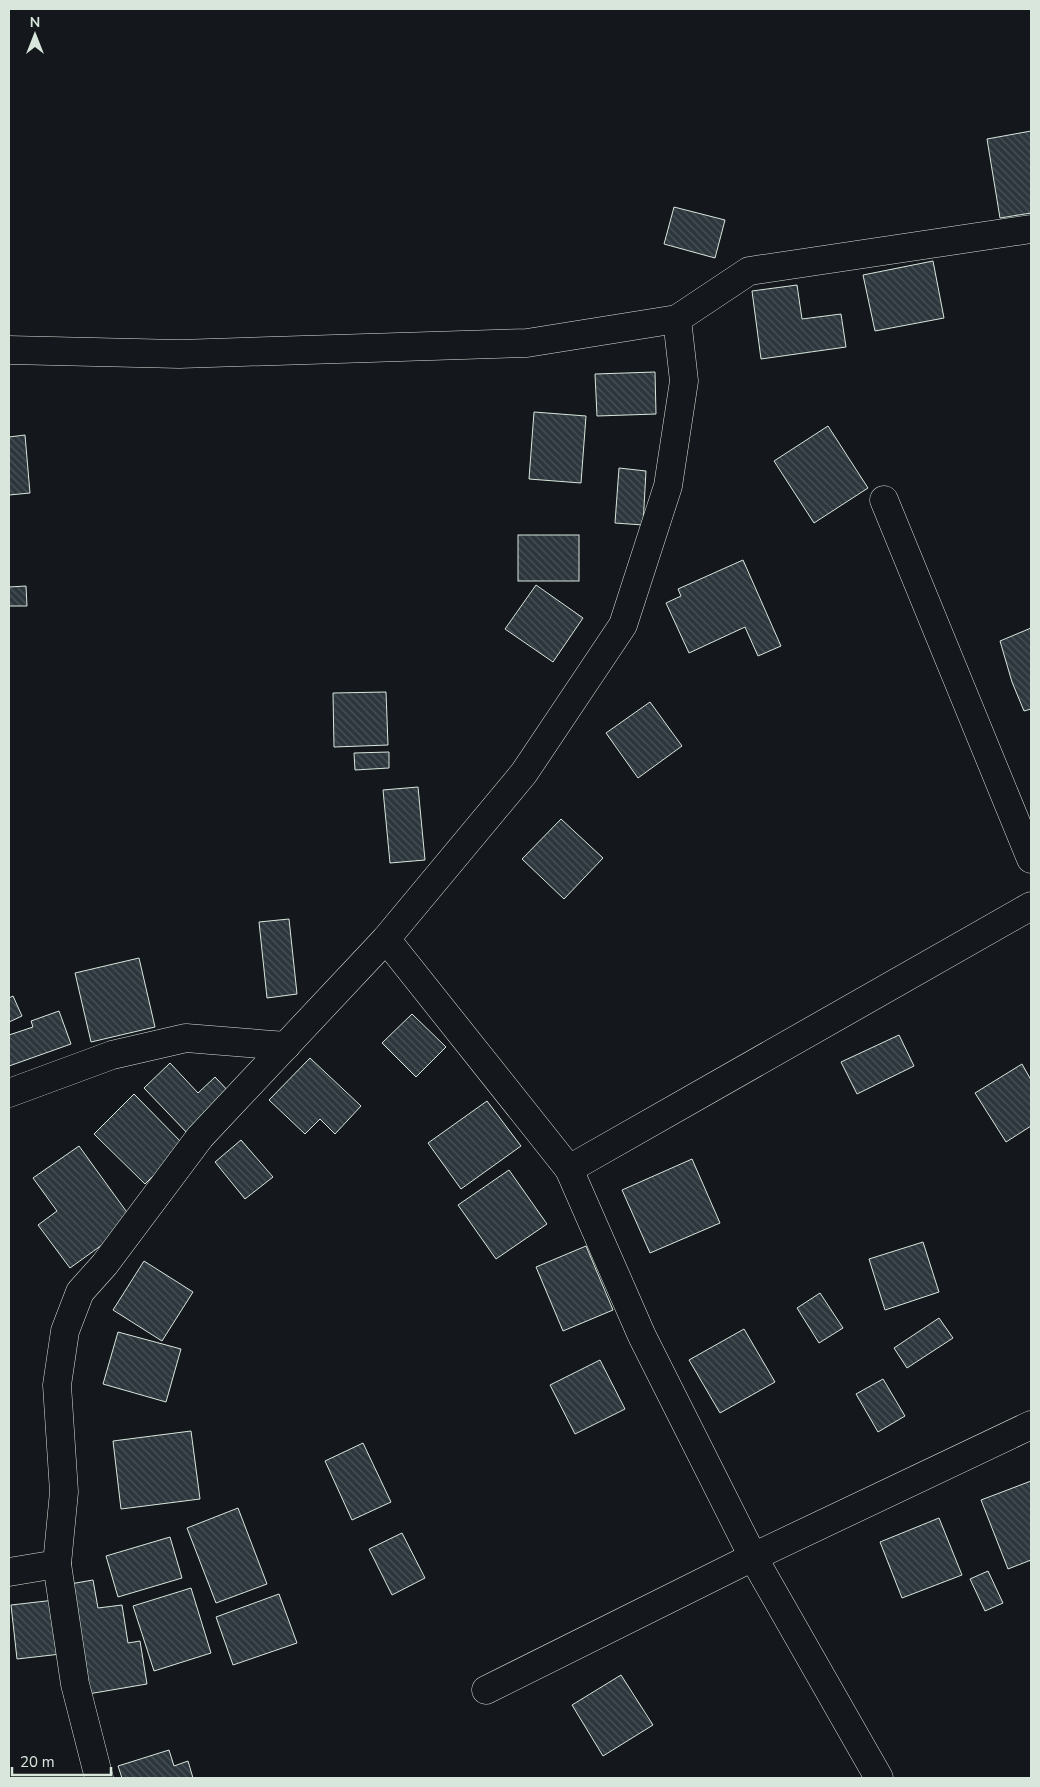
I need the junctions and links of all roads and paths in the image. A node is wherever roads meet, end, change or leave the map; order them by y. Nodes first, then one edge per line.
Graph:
1 (1031, 229) edge
2 (677, 319) junction
3 (9, 350) edge
4 (884, 500) dead end
5 (1031, 859) edge
6 (1031, 906) edge
7 (386, 938) junction
8 (286, 1046) junction
9 (9, 1093) edge
10 (569, 1170) junction
11 (1031, 1425) edge
12 (753, 1557) junction
13 (57, 1564) junction
14 (9, 1572) edge
15 (486, 1690) dead end
16 (99, 1778) edge
17 (879, 1778) edge

1 - 2 street
2 - 3 street
2 - 7 street
4 - 5 street
6 - 10 street
7 - 8 street
7 - 10 street
8 - 9 street
8 - 13 street
10 - 12 street
11 - 12 street
12 - 15 street
12 - 17 street
13 - 14 street
13 - 16 street

